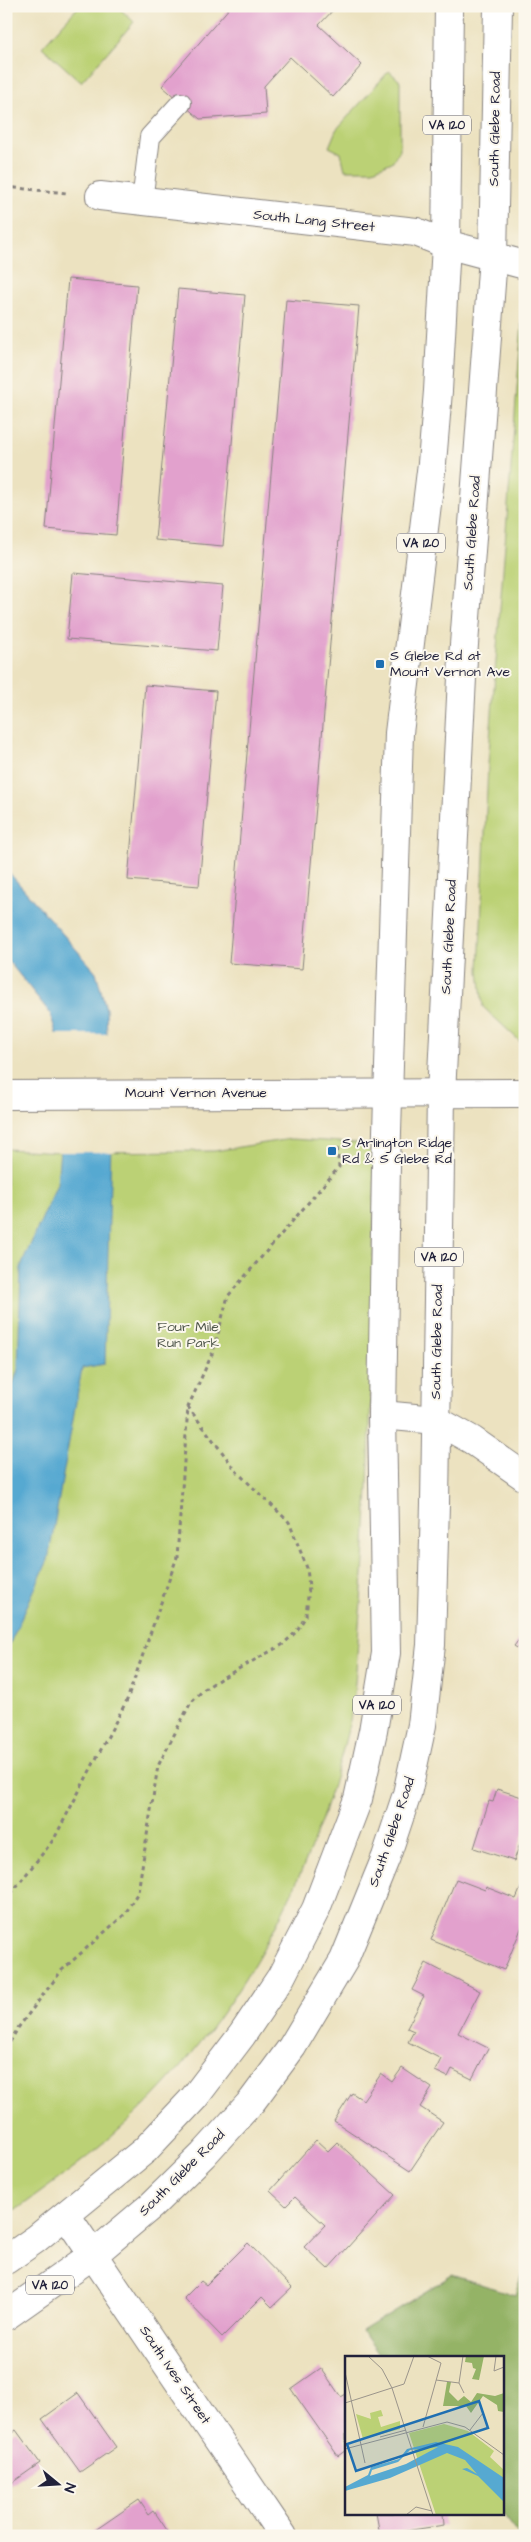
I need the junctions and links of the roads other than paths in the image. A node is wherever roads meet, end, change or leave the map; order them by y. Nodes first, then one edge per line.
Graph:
1 (449, 6) edge
2 (498, 6) edge
3 (181, 102) dead end
4 (100, 196) road end
5 (142, 202) junction
6 (446, 244) junction
7 (493, 257) junction
8 (525, 265) edge
9 (387, 1092) junction
10 (525, 1093) edge
11 (6, 1094) edge
12 (441, 1094) junction
13 (382, 1415) junction
14 (436, 1420) junction
15 (525, 1477) edge
16 (66, 2215) junction
17 (94, 2254) junction
18 (6, 2260) edge
19 (6, 2316) edge
20 (283, 2536) edge

1 - 6 main road, VA 120
2 - 7 main road, South Glebe Road / VA 120
3 - 5 lane
4 - 5 main road, South Lang Street
5 - 6 main road, South Lang Street
6 - 7 main road, South Lang Street
6 - 9 main road, VA 120
7 - 8 main road, South Lang Street
7 - 12 main road, South Glebe Road / VA 120
9 - 11 main road, Mount Vernon Avenue
9 - 12 main road, Mount Vernon Avenue
9 - 13 main road, VA 120
10 - 12 main road, Mount Vernon Avenue
12 - 14 main road, South Glebe Road / VA 120
13 - 14 main road
13 - 16 main road, VA 120
14 - 15 main road
14 - 17 main road, South Glebe Road / VA 120
16 - 17 main road, South Ives Street
16 - 18 main road, VA 120
17 - 19 main road, South Glebe Road / VA 120
17 - 20 main road, South Ives Street

